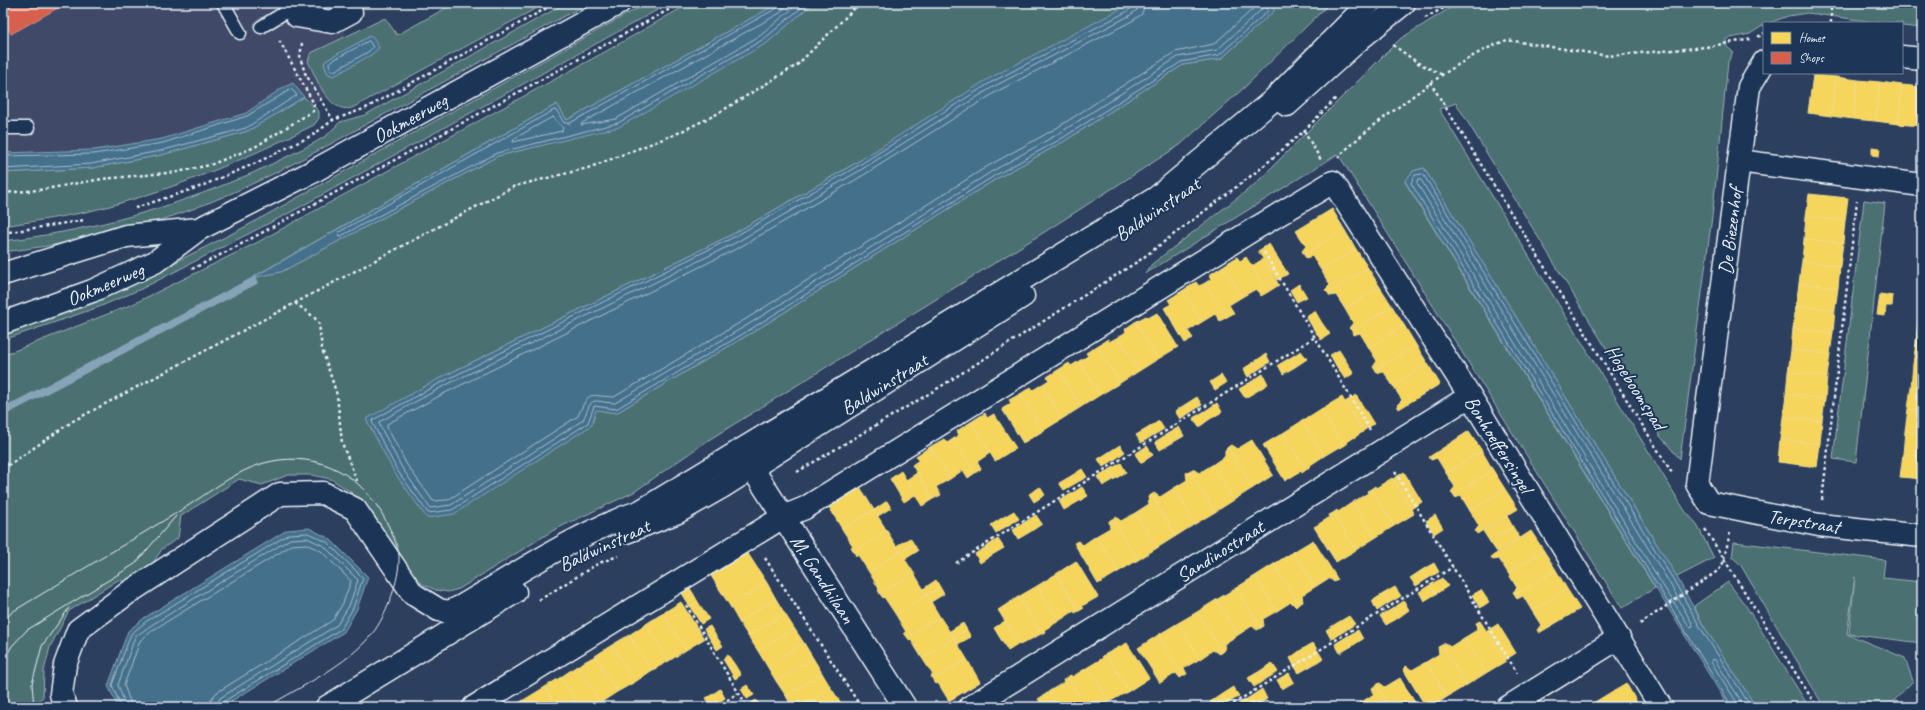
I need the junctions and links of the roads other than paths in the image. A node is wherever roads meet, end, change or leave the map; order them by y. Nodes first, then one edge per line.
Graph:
1 (223, 3) edge
2 (619, 3) edge
3 (1369, 3) edge
4 (1404, 3) edge
5 (296, 9) edge
6 (351, 12) dead end
7 (261, 27) road end
8 (240, 33) dead end
9 (1903, 57) edge
10 (1922, 59) edge
11 (1763, 64) edge
12 (3, 128) edge
13 (28, 128) dead end
14 (1739, 161) junction
15 (1922, 185) edge
16 (199, 229) junction
17 (3, 274) edge
18 (3, 323) edge
19 (1470, 396) junction
20 (746, 460) junction
21 (1708, 503) joint
22 (783, 517) junction
23 (1922, 536) edge
24 (1619, 638) junction
25 (486, 704) edge
26 (66, 707) edge
27 (327, 707) edge
28 (905, 707) edge
29 (970, 707) edge
30 (1508, 707) edge
31 (1661, 707) edge

1 - 8 lane
2 - 16 street, Ookmeerweg
3 - 20 street, Baldwinstraat
4 - 20 street, Baldwinstraat
5 - 6 street
5 - 7 lane
9 - 10 street
11 - 14 street
12 - 13 lane
14 - 15 street, De Biezenhof
14 - 21 street, De Biezenhof
16 - 17 street, Ookmeerweg
16 - 18 street, Ookmeerweg
19 - 22 street, Bonhoeffersingel
19 - 24 street, Bonhoeffersingel
19 - 29 street, Sandinostraat
20 - 22 street, M. Gandhilaan
20 - 26 street, Baldwinstraat
20 - 27 street, Baldwinstraat
21 - 23 street, Terpstraat
22 - 25 street
22 - 28 street, M. Gandhilaan
24 - 30 street
24 - 31 street, Bonhoeffersingel

